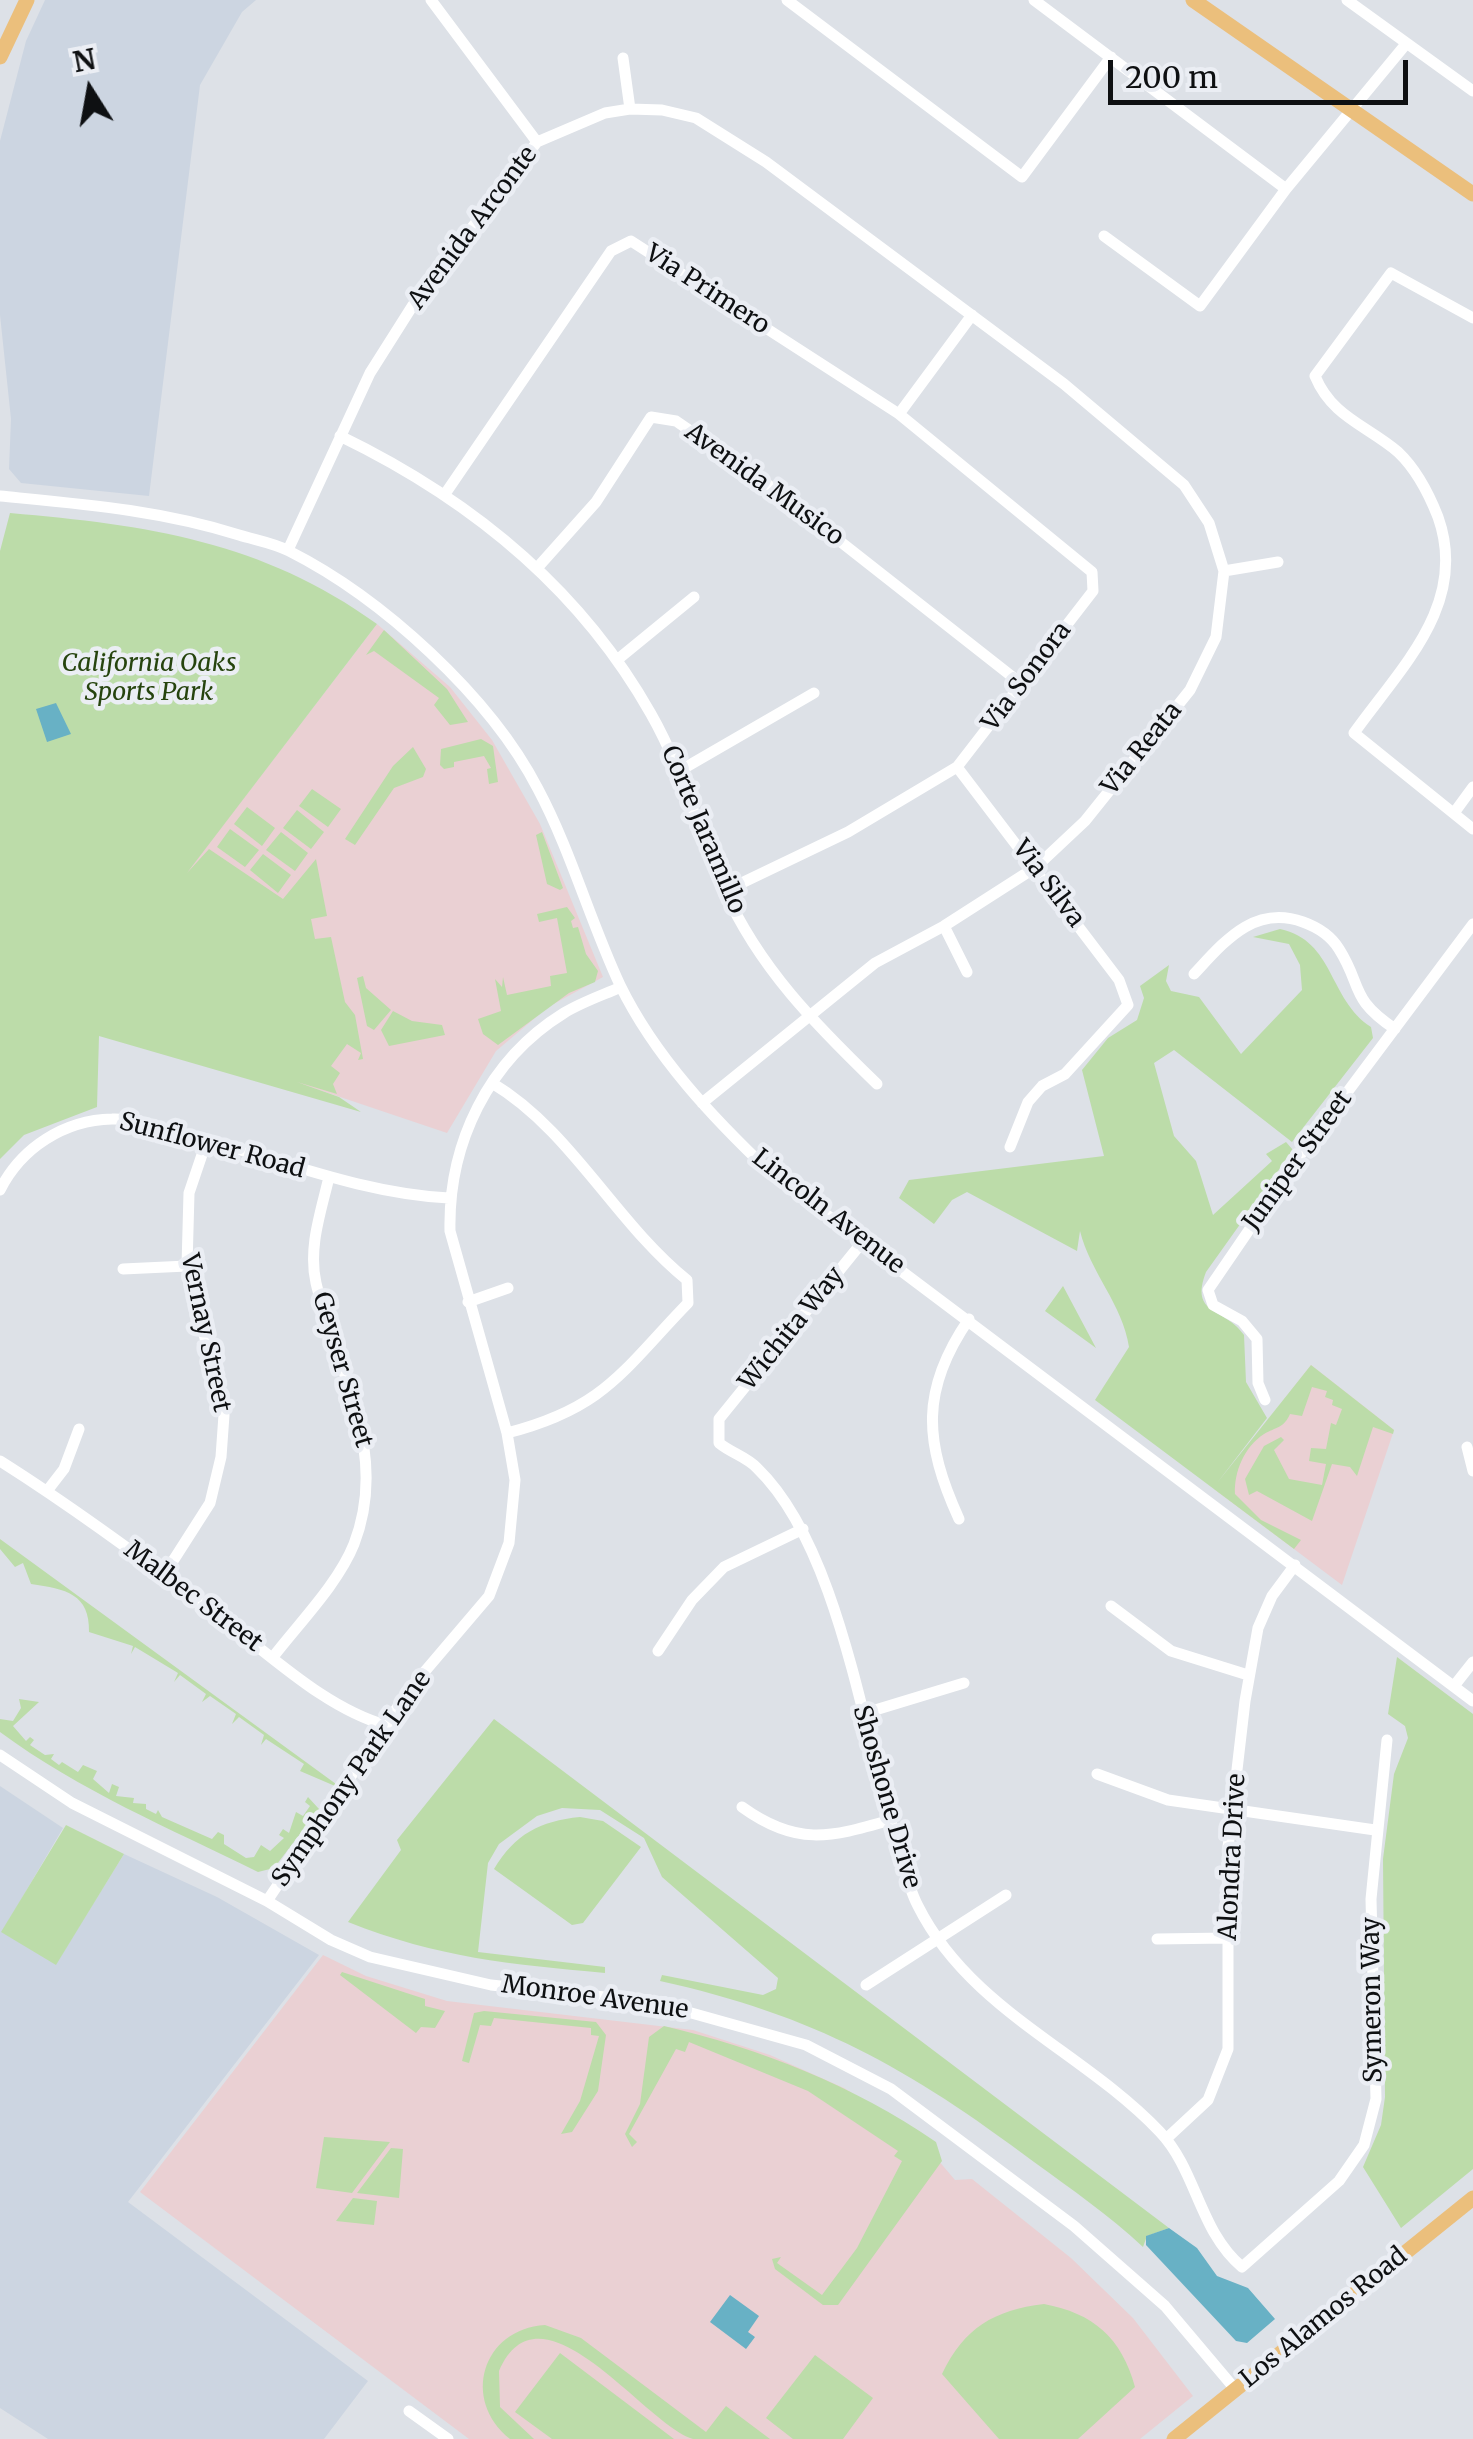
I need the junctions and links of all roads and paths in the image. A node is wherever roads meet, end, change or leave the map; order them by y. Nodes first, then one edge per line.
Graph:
1 (27, 0) edge
2 (431, 0) edge
3 (787, 0) edge
4 (1034, 0) edge
5 (1193, 0) edge
6 (1348, 0) edge
7 (1406, 44) junction
8 (0, 57) edge
9 (1111, 57) junction
10 (624, 58) dead end
11 (1473, 92) edge
12 (630, 108) junction
13 (1352, 110) junction
14 (537, 142) junction
15 (1286, 188) junction
16 (1473, 194) edge
17 (1104, 236) dead end
18 (972, 315) junction
19 (1473, 318) edge
20 (899, 414) junction
21 (340, 436) junction
22 (445, 494) junction
23 (0, 496) edge
24 (288, 550) junction
25 (1278, 562) dead end
26 (538, 567) junction
27 (1224, 571) junction
28 (694, 597) dead end
29 (617, 660) junction
30 (1019, 682) junction
31 (814, 694) dead end
32 (958, 767) junction
33 (680, 770) junction
34 (1473, 787) edge
35 (1454, 813) junction
36 (1473, 829) edge
37 (1036, 867) junction
38 (725, 891) junction
39 (1473, 924) edge
40 (944, 926) junction
41 (968, 972) dead end
42 (1194, 974) dead end
43 (621, 987) junction
44 (808, 1017) junction
45 (1395, 1029) junction
46 (492, 1083) junction
47 (877, 1084) dead end
48 (702, 1103) junction
49 (207, 1140) junction
50 (1010, 1146) dead end
51 (329, 1177) junction
52 (0, 1190) edge
53 (449, 1198) junction
54 (864, 1240) junction
55 (187, 1266) junction
56 (123, 1270) dead end
57 (508, 1288) dead end
58 (468, 1302) junction
59 (970, 1319) junction
60 (1265, 1400) dead end
61 (719, 1419) joint
62 (79, 1429) dead end
63 (507, 1433) junction
64 (1466, 1447) dead end
65 (0, 1461) edge
66 (1473, 1470) edge
67 (47, 1491) junction
68 (959, 1519) dead end
69 (803, 1529) junction
70 (1295, 1565) junction
71 (164, 1574) junction
72 (1110, 1606) dead end
73 (658, 1651) dead end
74 (273, 1657) junction
75 (1473, 1662) edge
76 (1248, 1675) junction
77 (964, 1683) dead end
78 (1454, 1686) junction
79 (1473, 1701) edge
80 (862, 1714) junction
81 (388, 1726) junction
82 (1388, 1740) dead end
83 (0, 1755) edge
84 (1097, 1774) dead end
85 (742, 1807) dead end
86 (1232, 1808) junction
87 (890, 1820) junction
88 (1376, 1830) junction
89 (1006, 1895) dead end
90 (267, 1901) junction
91 (1227, 1938) junction
92 (1157, 1939) dead end
93 (938, 1940) junction
94 (866, 1985) dead end
95 (1166, 2139) junction
96 (1473, 2198) edge
97 (1242, 2267) joint
98 (1235, 2389) junction
99 (409, 2411) dead end
100 (448, 2439) edge
101 (1174, 2439) edge

1 - 8 main road
2 - 14 street
3 - 9 street
4 - 9 street
5 - 13 main road
6 - 7 street
7 - 11 street
7 - 13 street
9 - 15 street
10 - 12 street
12 - 14 street, Avenida Arconte
12 - 18 street, Avenida Arconte
13 - 15 street
13 - 16 main road
14 - 21 street, Avenida Arconte
15 - 17 street
18 - 20 street
18 - 27 street, Via Reata
19 - 35 street
20 - 22 street, Via Primero
20 - 30 street, Via Sonora
21 - 22 street, Corte Jaramillo
21 - 24 street, Avenida Arconte
22 - 26 street, Corte Jaramillo
23 - 24 street, Lincoln Avenue
24 - 43 street, Lincoln Avenue
25 - 27 street
26 - 29 street, Corte Jaramillo
26 - 30 street, Avenida Musico
27 - 37 street, Via Reata
28 - 29 street
29 - 33 street, Corte Jaramillo
30 - 32 street, Via Sonora
31 - 33 street
32 - 37 street, Via Silva
32 - 38 street, Via Sonora
33 - 38 street, Corte Jaramillo
34 - 35 street
35 - 36 street
37 - 40 street, Via Reata
37 - 50 street, Via Silva
38 - 44 street, Corte Jaramillo
39 - 45 street, Juniper Street
40 - 41 street
40 - 44 street, Via Reata
42 - 45 street
43 - 46 street, Symphony Park Lane
43 - 48 street, Lincoln Avenue
44 - 47 street, Corte Jaramillo
44 - 48 street, Via Reata
45 - 60 street, Juniper Street
46 - 53 street, Symphony Park Lane
46 - 63 street
48 - 54 street, Lincoln Avenue
49 - 51 street, Sunflower Road
49 - 52 street, Sunflower Road
49 - 55 street, Vernay Street
51 - 53 street, Sunflower Road
51 - 74 street, Geyser Street
53 - 58 street, Symphony Park Lane
54 - 59 street, Lincoln Avenue
54 - 61 street, Wichita Way
55 - 56 street
55 - 71 street, Vernay Street
57 - 58 street
58 - 63 street, Symphony Park Lane
59 - 68 street
59 - 70 street, Lincoln Avenue
61 - 69 street, Shoshone Drive
62 - 67 street
63 - 81 street, Symphony Park Lane
64 - 66 street
65 - 67 street, Malbec Street
67 - 71 street, Malbec Street
69 - 73 street
69 - 80 street, Shoshone Drive
70 - 76 street, Alondra Drive
70 - 78 street, Lincoln Avenue
71 - 74 street, Malbec Street
72 - 76 street
74 - 81 street, Malbec Street
75 - 78 street
76 - 86 street, Alondra Drive
77 - 80 street
78 - 79 street, Lincoln Avenue
80 - 87 street, Shoshone Drive
81 - 90 street, Symphony Park Lane
82 - 88 street, Symeron Way
83 - 90 street, Monroe Avenue
84 - 86 street
85 - 87 street
86 - 88 street
86 - 91 street, Alondra Drive
87 - 93 street, Shoshone Drive
88 - 97 street, Symeron Way
89 - 93 street
90 - 98 street, Monroe Avenue
91 - 92 street
91 - 95 street, Alondra Drive
93 - 94 street
93 - 95 street, Shoshone Drive
95 - 97 street, Shoshone Drive
96 - 98 main road, Los Alamos Road
98 - 101 main road, Los Alamos Road
99 - 100 street

